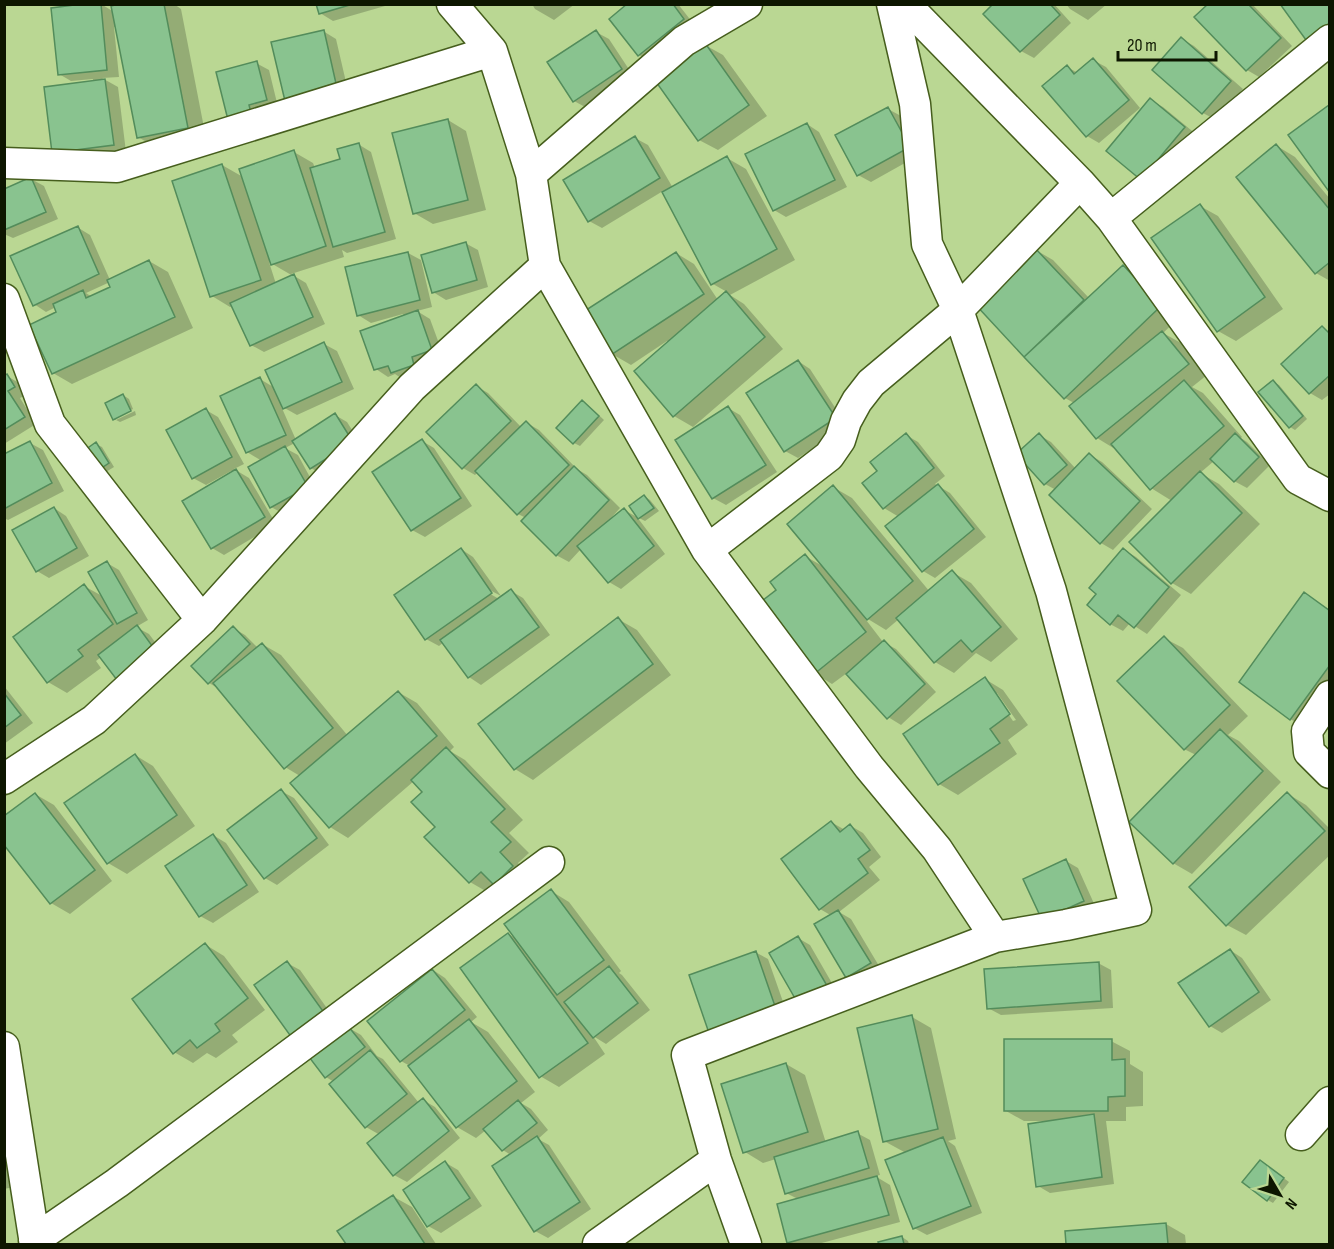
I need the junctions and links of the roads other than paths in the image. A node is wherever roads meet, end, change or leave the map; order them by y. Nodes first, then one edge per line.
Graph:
1 (452, 4) edge
2 (747, 4) edge
3 (892, 4) edge
4 (904, 4) edge
5 (1329, 40) edge
6 (492, 51) junction
7 (4, 163) edge
8 (531, 174) junction
9 (1080, 183) junction
10 (1111, 218) junction
11 (545, 266) junction
12 (4, 299) edge
13 (958, 310) junction
14 (1329, 496) edge
15 (707, 550) junction
16 (202, 620) junction
17 (1329, 696) edge
18 (1329, 773) edge
19 (4, 779) edge
20 (549, 862) dead end
21 (994, 937) junction
22 (4, 1047) edge
23 (1329, 1102) edge
24 (1301, 1135) dead end
25 (716, 1160) junction
26 (35, 1242) edge
27 (598, 1245) edge
28 (746, 1245) edge

1 - 6 street
2 - 8 street
3 - 13 street
4 - 9 street
5 - 10 street
6 - 7 street
6 - 8 street
8 - 11 street
9 - 10 street
9 - 13 street
10 - 14 street
11 - 15 street
11 - 16 street
12 - 16 street
13 - 15 street
13 - 21 street
15 - 21 street
16 - 19 street
17 - 18 street
20 - 26 street
21 - 25 street
22 - 26 street
23 - 24 street
25 - 27 street
25 - 28 street

